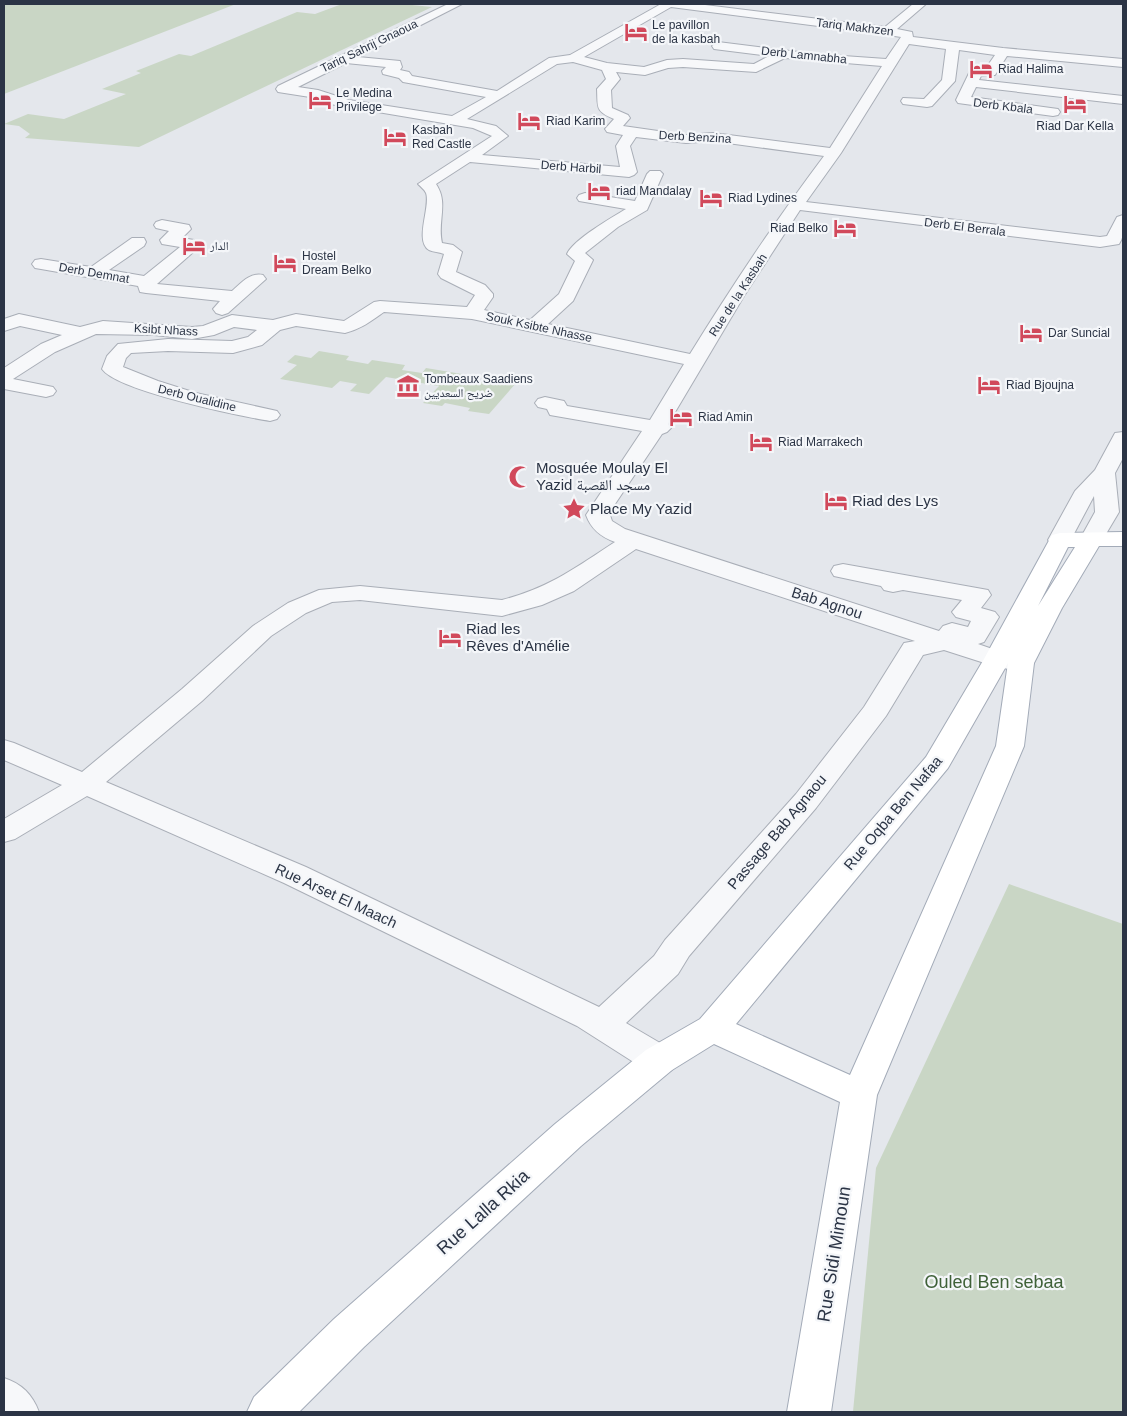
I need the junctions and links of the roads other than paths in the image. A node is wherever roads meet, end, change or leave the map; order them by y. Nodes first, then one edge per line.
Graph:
1 (456, 4) edge
2 (670, 4) edge
3 (920, 4) edge
4 (888, 31) junction
5 (906, 40) junction
6 (718, 46) dead end
7 (953, 46) junction
8 (1003, 52) junction
9 (783, 54) junction
10 (573, 58) junction
11 (342, 59) junction
12 (890, 63) junction
13 (1123, 63) edge
14 (607, 67) junction
15 (972, 83) junction
16 (499, 95) junction
17 (1123, 100) edge
18 (908, 101) dead end
19 (1053, 112) dead end
20 (454, 121) junction
21 (632, 132) junction
22 (834, 153) junction
23 (470, 158) junction
24 (654, 174) dead end
25 (585, 198) dead end
26 (795, 205) junction
27 (641, 207) junction
28 (1123, 220) edge
29 (162, 225) dead end
30 (138, 242) dead end
31 (40, 264) dead end
32 (94, 273) junction
33 (258, 280) dead end
34 (148, 282) junction
35 (234, 297) junction
36 (472, 313) junction
37 (225, 318) junction
38 (4, 325) edge
39 (273, 326) junction
40 (535, 326) junction
41 (83, 333) junction
42 (117, 356) junction
43 (696, 361) junction
44 (5, 376) edge
45 (46, 390) dead end
46 (546, 403) dead end
47 (270, 415) dead end
48 (658, 427) junction
49 (1123, 438) edge
50 (1104, 473) junction
51 (1092, 539) junction
52 (1123, 539) edge
53 (633, 540) junction
54 (1060, 540) junction
55 (844, 571) dead end
56 (945, 642) junction
57 (1009, 661) junction
58 (4, 749) edge
59 (86, 784) junction
60 (4, 832) edge
61 (602, 1024) junction
62 (712, 1028) junction
63 (659, 1060) junction
64 (859, 1095) junction
65 (4, 1398) edge
66 (17, 1412) edge
67 (269, 1412) edge
68 (809, 1412) edge

1 - 11 street, Tariq Sahrij Gnaoua
2 - 4 street, Tariq Makhzen
2 - 10 street
3 - 4 street
4 - 5 street, Tariq Makhzen
5 - 7 street, Tariq Makhzen
5 - 12 street, Rue de la Kasbah
6 - 9 street, Derb Lamnabha
7 - 8 street, Tariq Makhzen
7 - 18 street
8 - 13 street, Tariq Makhzen
8 - 15 street, Derb Kbala
9 - 12 street, Derb Lamnabha
9 - 14 street
10 - 14 street
10 - 16 street
11 - 16 street
11 - 20 street, Tariq Sahrij Gnaoua
12 - 22 street, Rue de la Kasbah
14 - 21 street, Derb Benzina
15 - 17 street
15 - 19 street, Derb Kbala
16 - 20 street
20 - 23 street
21 - 22 street, Derb Benzina
21 - 23 street, Derb Harbil
22 - 26 street, Rue de la Kasbah
23 - 36 street
24 - 27 street
25 - 27 street
26 - 28 street, Derb El Berrala
26 - 43 street, Rue de la Kasbah
27 - 40 street
29 - 34 street
30 - 32 street
31 - 32 street, Derb Demnat
32 - 34 street, Derb Demnat
33 - 35 street
34 - 35 street, Derb Demnat
35 - 37 street
36 - 39 street, Souk Ksibte Nhasse
36 - 40 street, Souk Ksibte Nhasse
37 - 39 street
37 - 41 street, Ksibt Nhass
38 - 41 street
39 - 42 street
40 - 43 street, Souk Ksibte Nhasse
41 - 42 street
41 - 44 street
42 - 47 street, Derb Oualidine
43 - 48 street, Rue de la Kasbah
44 - 45 street
46 - 48 street
48 - 53 street, Rue de la Kasbah
49 - 50 street, Rue Oqba Ben Nafaa
50 - 51 street, Rue Oqba Ben Nafaa
50 - 54 street, Rue Oqba Ben Nafaa
51 - 52 main road
51 - 54 main road
51 - 57 main road, Rue Oqba Ben Nafaa
53 - 56 street, Bab Agnou
53 - 59 street
54 - 57 main road, Rue Oqba Ben Nafaa
55 - 56 street, Passage Bab Agnaou
56 - 57 street, Bab Agnou
56 - 61 street, Passage Bab Agnaou
57 - 62 main road, Rue Oqba Ben Nafaa
57 - 64 main road, Rue Oqba Ben Nafaa
58 - 59 street, Rue Arset El Maach
59 - 60 street
59 - 61 street, Rue Arset El Maach
61 - 63 street, Rue Arset El Maach
62 - 63 main road, Rue Lalla Rkia
62 - 64 main road
63 - 67 main road, Rue Lalla Rkia
64 - 68 main road, Rue Sidi Mimoun
65 - 66 street

